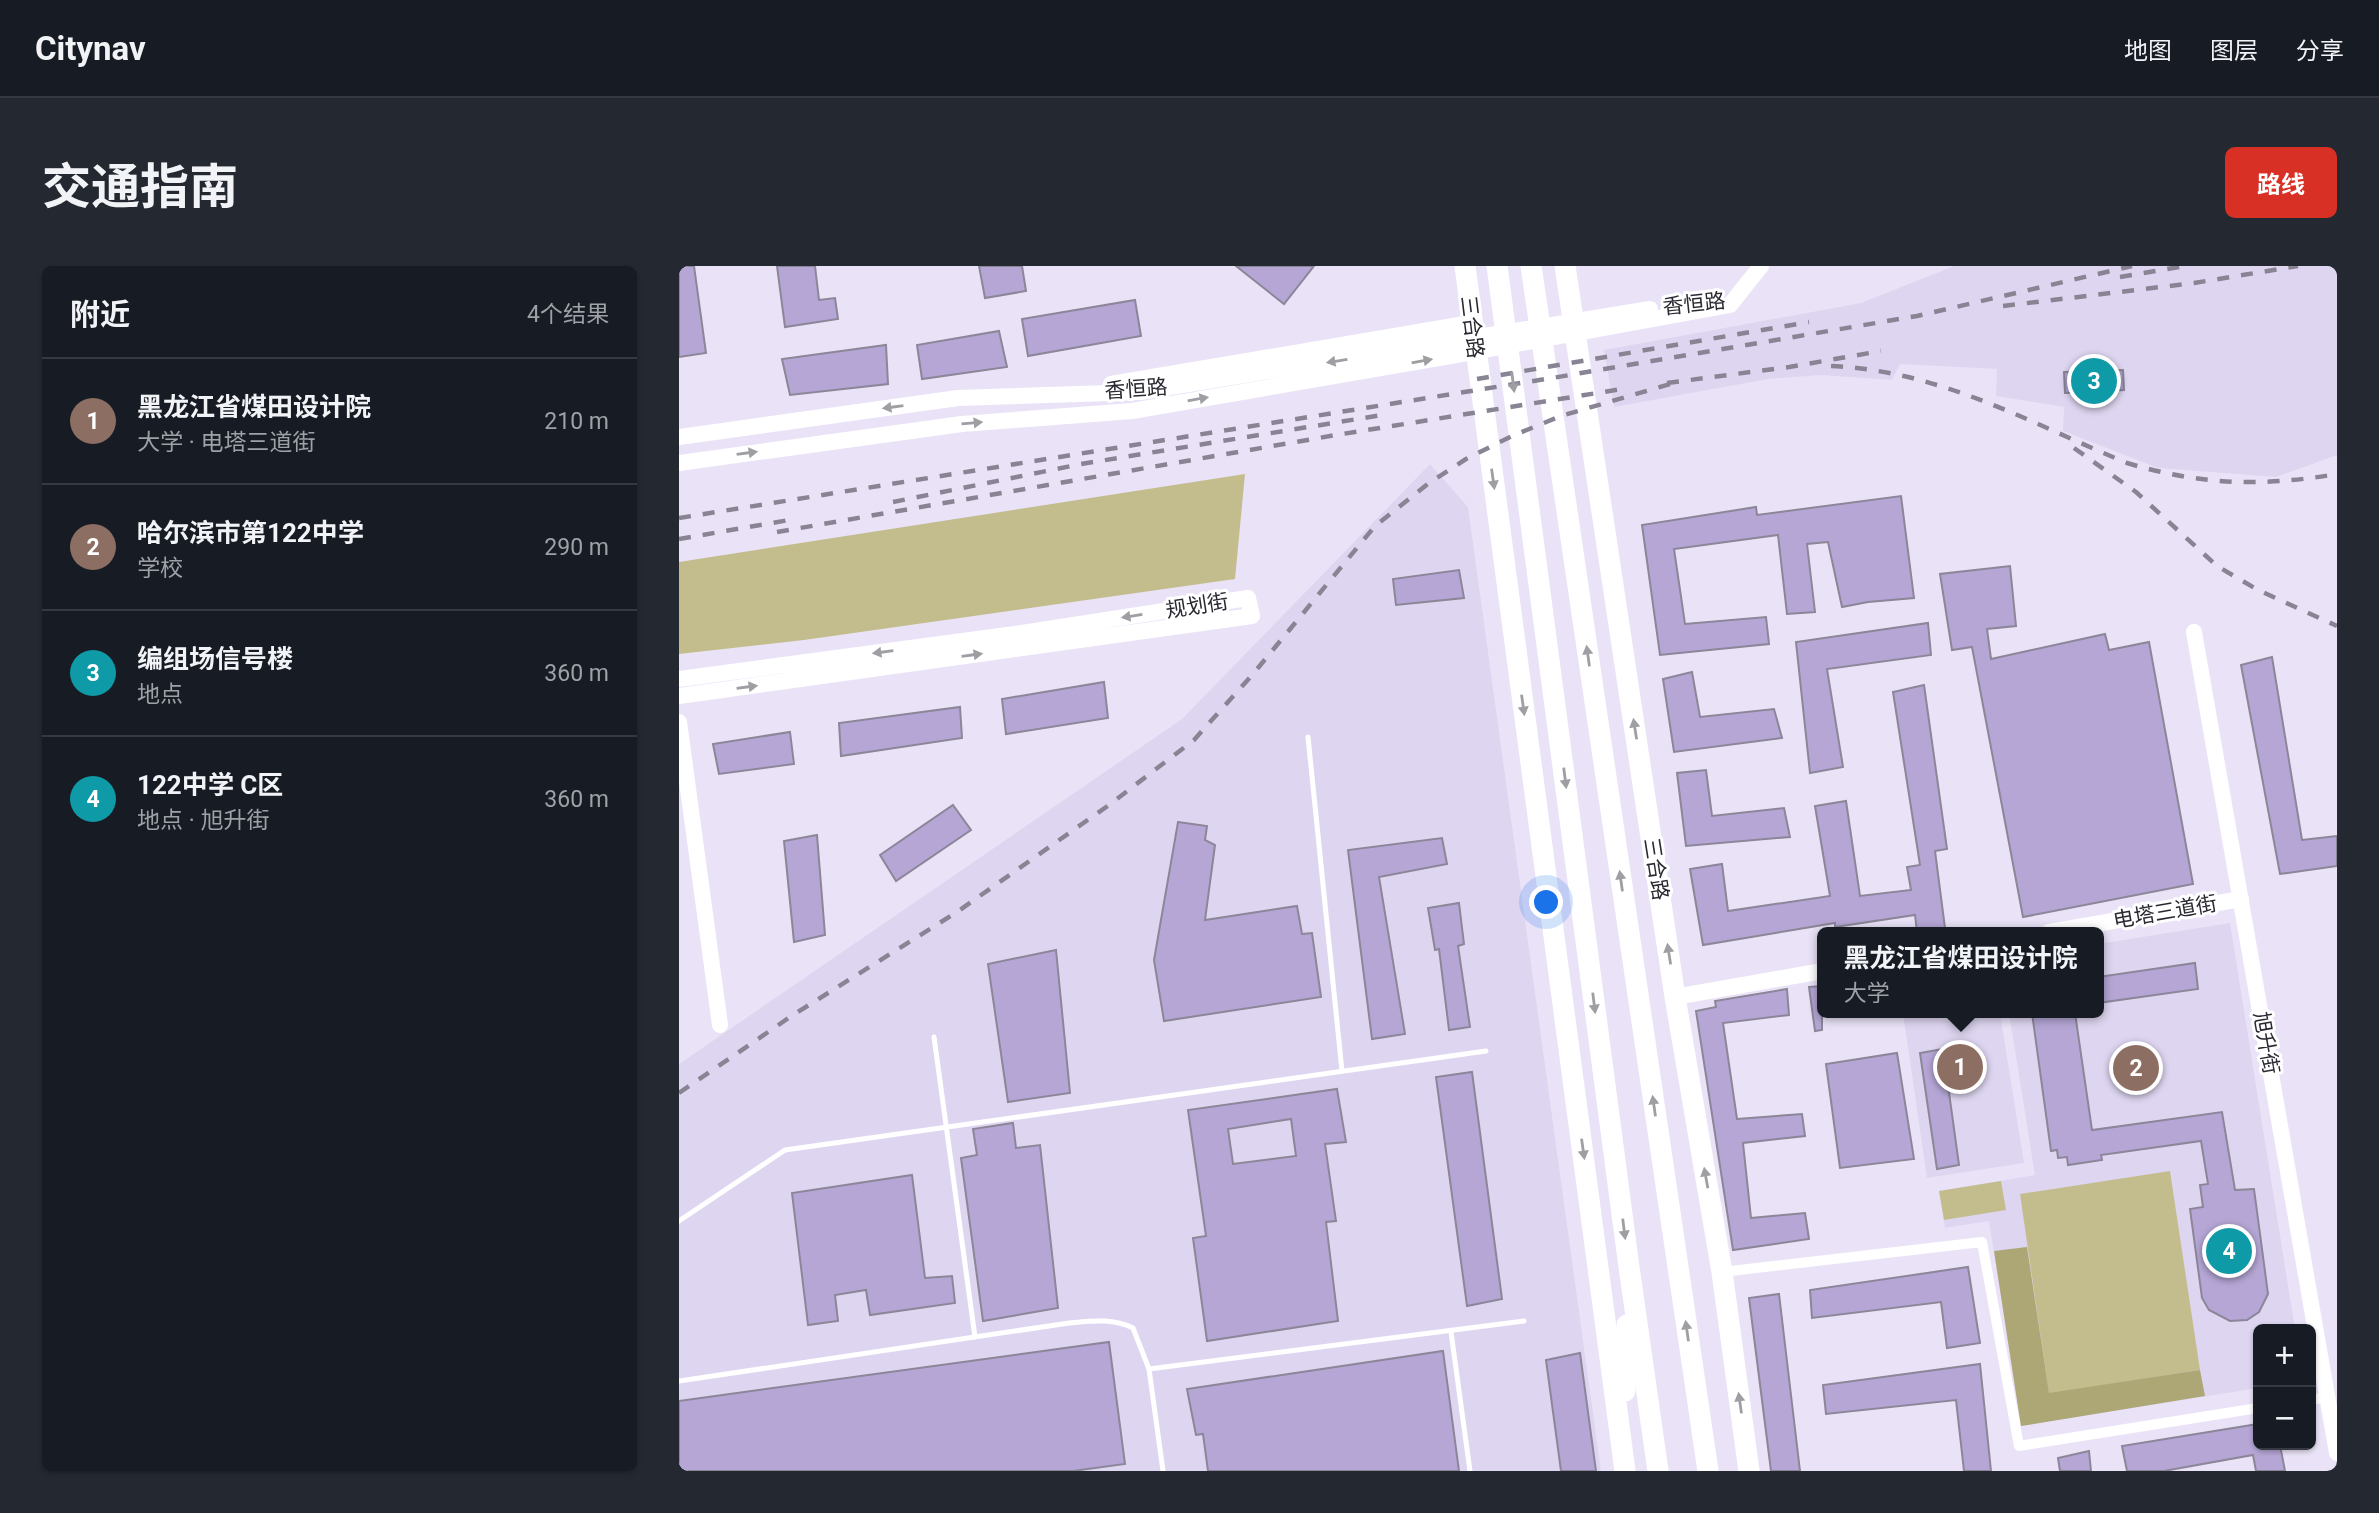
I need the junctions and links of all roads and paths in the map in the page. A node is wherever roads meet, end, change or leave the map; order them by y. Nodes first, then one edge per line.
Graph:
1 (1465, 266) edge
2 (1497, 266) edge
3 (1531, 266) edge
4 (1565, 266) edge
5 (1761, 266) edge
6 (1471, 323) junction
7 (1455, 349) junction
8 (1056, 394) junction
9 (679, 437) edge
10 (679, 463) edge
11 (2194, 632) dead end
12 (679, 679) edge
13 (679, 696) edge
14 (679, 722) edge
15 (1308, 737) dead end
16 (2241, 899) junction
17 (2078, 927) edge
18 (1817, 972) edge
19 (1675, 997) junction
20 (720, 1025) dead end
21 (934, 1038) dead end
22 (1486, 1051) dead end
23 (1342, 1071) junction
24 (946, 1126) junction
25 (679, 1221) edge
26 (1629, 1267) junction
27 (1722, 1272) junction
28 (1524, 1321) dead end
29 (1451, 1332) junction
30 (975, 1337) junction
31 (1149, 1369) junction
32 (679, 1381) edge
33 (2327, 1397) junction
34 (2316, 1399) edge
35 (2253, 1409) edge
36 (2337, 1453) edge
37 (1624, 1462) edge
38 (1163, 1471) edge
39 (1471, 1471) edge
40 (1658, 1471) edge
41 (1708, 1471) edge
42 (1749, 1471) edge

1 - 6 highway, 三合路
2 -> 26 highway
41 -> 3 highway, 三合路
19 -> 4 highway, 三合路
5 - 7 main road, 香恒路
6 - 8 main road
6 -> 37 highway, 三合路
7 -> 8 main road, 香恒路
10 -> 7 main road, 香恒路
8 -> 9 main road, 香恒路
11 - 16 main road, 旭升街
13 -> 12 main road, 规划街
14 - 20 main road
15 - 23 lane
16 - 17 main road, 电塔三道街
16 - 33 main road, 旭升街
18 - 19 main road
27 -> 19 highway, 三合路
21 - 24 lane
22 - 23 lane
23 - 24 lane
24 - 25 lane
24 - 30 lane
26 - 37 highway
26 - 40 highway
27 - 35 street
42 -> 27 highway, 三合路
28 - 29 lane
29 - 31 lane
29 - 39 lane
30 - 31 lane
30 - 32 lane
31 - 38 lane
33 - 34 street
33 - 36 main road, 旭升街

